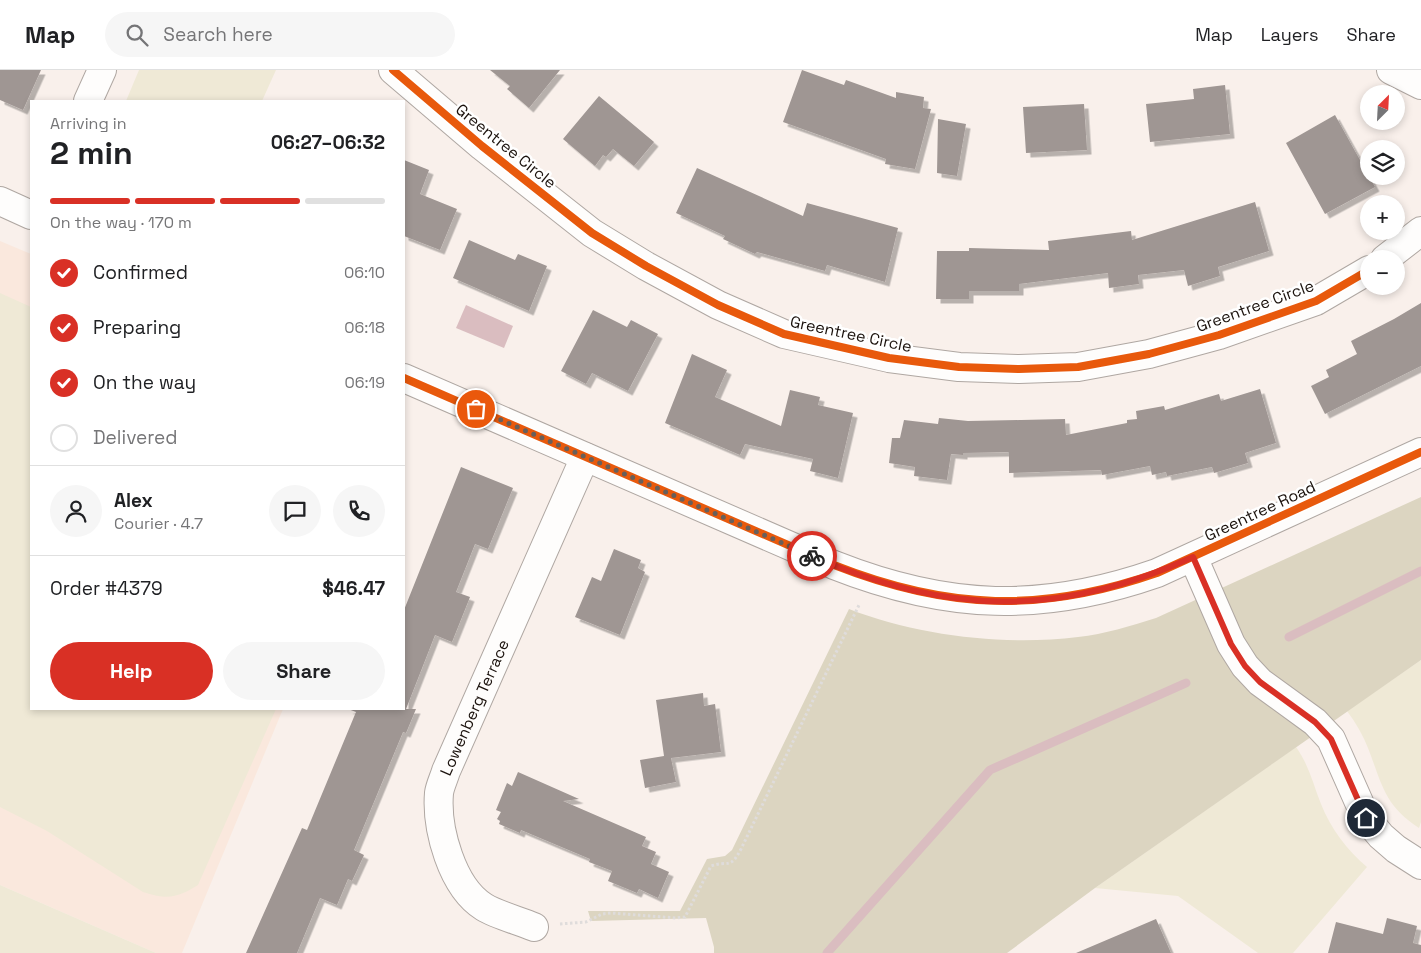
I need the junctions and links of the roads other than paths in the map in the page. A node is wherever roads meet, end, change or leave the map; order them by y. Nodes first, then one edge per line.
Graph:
1 (102, 70) edge
2 (393, 70) edge
3 (1392, 70) edge
4 (1421, 85) edge
5 (88, 100) edge
6 (0, 201) edge
7 (30, 215) edge
8 (1421, 231) edge
9 (1397, 250) edge
10 (1360, 275) edge
11 (405, 378) edge
12 (1421, 452) edge
13 (585, 457) junction
14 (1193, 557) junction
15 (1421, 865) edge
16 (534, 927) road end

1 - 5 street
2 - 10 street, Greentree Circle
3 - 4 street
6 - 7 street
8 - 9 street
11 - 13 street, Greentree Road
12 - 14 street, Greentree Road
13 - 14 street, Greentree Road
13 - 16 street, Lowenberg Terrace
14 - 15 street

